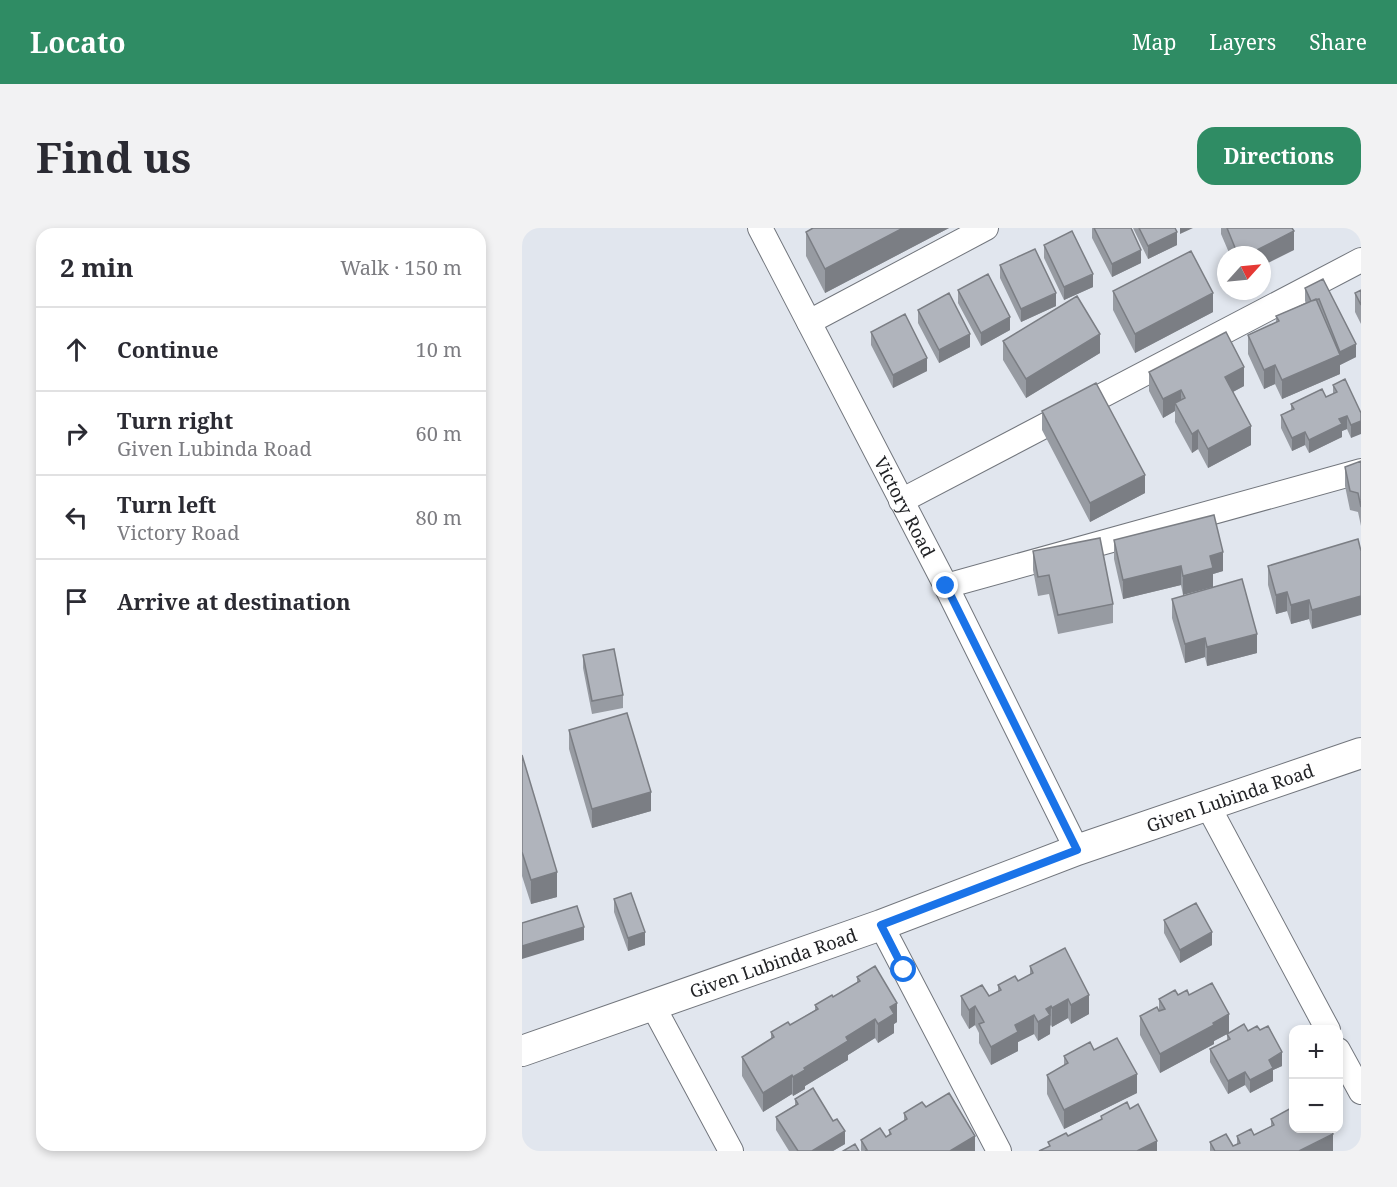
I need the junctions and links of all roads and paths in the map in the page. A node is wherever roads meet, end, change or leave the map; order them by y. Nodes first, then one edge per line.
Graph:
1 (760, 228) edge
2 (987, 228) edge
3 (1361, 260) edge
4 (809, 322) junction
5 (1361, 471) edge
6 (901, 501) junction
7 (946, 586) junction
8 (1361, 753) edge
9 (1208, 806) junction
10 (1077, 850) junction
11 (881, 925) junction
12 (653, 1006) junction
13 (1326, 1025) edge
14 (522, 1051) edge
15 (1343, 1059) edge
16 (1361, 1092) edge
17 (731, 1151) edge
18 (999, 1151) edge

1 - 4 street, Victory Road
2 - 4 street
3 - 6 street
4 - 6 street, Victory Road
5 - 7 street
6 - 7 street, Victory Road
7 - 10 street, Victory Road
8 - 9 street, Given Lubinda Road
9 - 10 street, Given Lubinda Road
9 - 13 street
10 - 11 street, Given Lubinda Road
11 - 12 street, Given Lubinda Road
11 - 18 street
12 - 14 street, Given Lubinda Road
12 - 17 street
15 - 16 street

